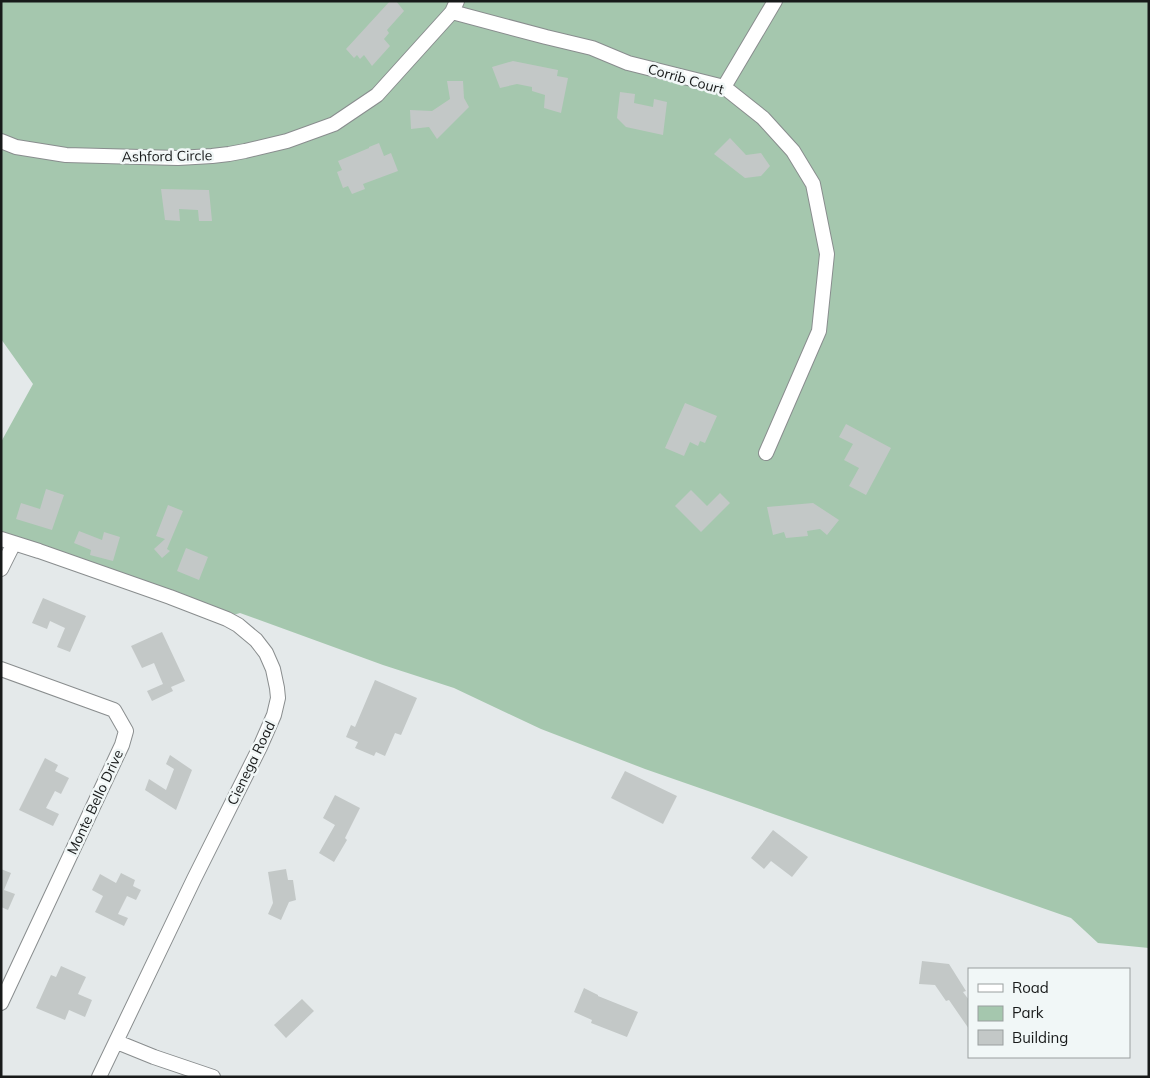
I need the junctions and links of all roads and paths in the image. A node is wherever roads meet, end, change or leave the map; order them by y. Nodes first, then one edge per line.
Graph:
1 (775, 1) edge
2 (455, 6) edge
3 (724, 87) junction
4 (1, 141) edge
5 (766, 453) dead end
6 (8, 541) edge
7 (1, 568) edge
8 (1, 669) edge
9 (1, 1003) edge
10 (117, 1042) junction
11 (99, 1077) edge
12 (213, 1077) edge

1 - 3 street
2 - 3 street, Corrib Court
2 - 4 street, Ashford Circle
3 - 5 street, Corrib Court
6 - 7 street
6 - 10 street, Cienega Road
8 - 9 street, Monte Bello Drive
10 - 11 street, Cienega Road
10 - 12 street

